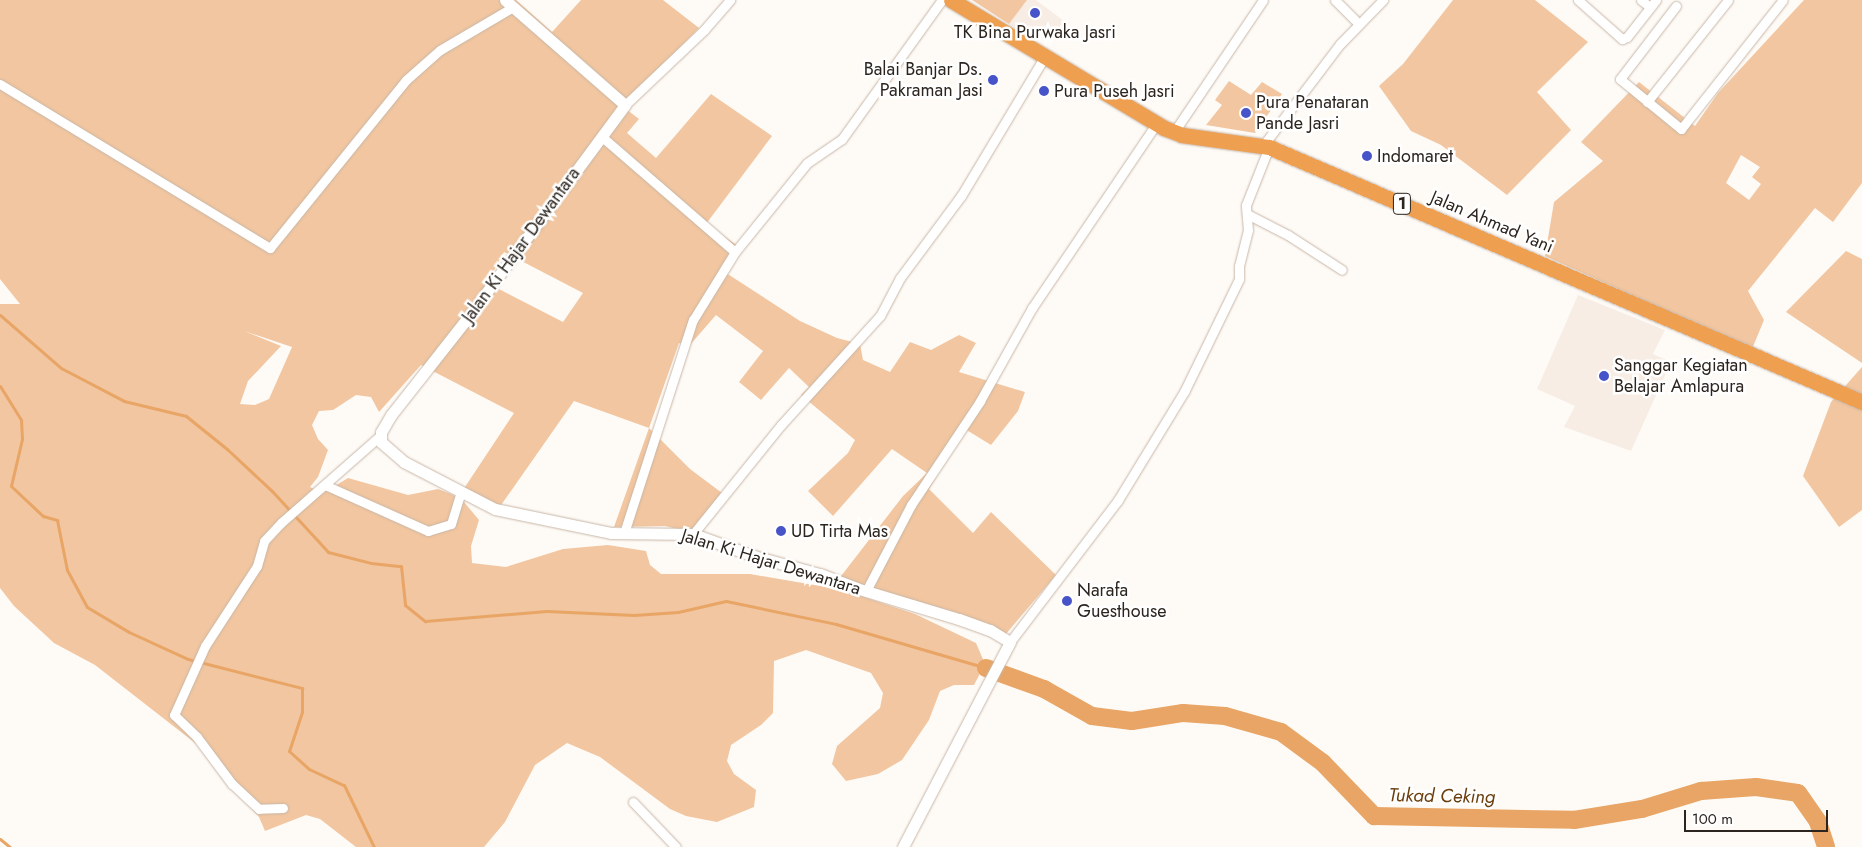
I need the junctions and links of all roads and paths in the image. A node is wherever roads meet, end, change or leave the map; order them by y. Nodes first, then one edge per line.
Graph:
1 (730, 0) edge
2 (942, 0) edge
3 (950, 0) edge
4 (1263, 0) edge
5 (1335, 0) edge
6 (1383, 0) edge
7 (1578, 0) edge
8 (1642, 0) edge
9 (1728, 0) edge
10 (1783, 0) edge
11 (509, 4) edge
12 (1653, 4) edge
13 (1676, 6) dead end
14 (1360, 24) junction
15 (1045, 56) junction
16 (0, 84) edge
17 (1647, 102) junction
18 (625, 105) junction
19 (1156, 124) junction
20 (1174, 132) junction
21 (601, 136) junction
22 (1266, 147) junction
23 (1247, 214) junction
24 (735, 252) junction
25 (1342, 270) dead end
26 (1862, 402) edge
27 (380, 436) junction
28 (325, 485) junction
29 (461, 492) junction
30 (624, 533) junction
31 (693, 534) junction
32 (866, 591) junction
33 (1010, 642) junction
34 (633, 802) dead end
35 (283, 808) dead end
36 (676, 847) edge
37 (903, 847) edge

1 - 18 street
2 - 24 street
3 - 15 highway, Jalan Ahmad Yani / 1
4 - 20 street
5 - 14 street
6 - 14 street
7 - 12 street
8 - 12 street
9 - 17 street
10 - 17 street
11 - 16 street
11 - 18 street
13 - 17 street
14 - 22 street
15 - 19 highway, Jalan Ahmad Yani / 1
15 - 31 street
18 - 21 street, Jalan Ki Hajar Dewantara
19 - 20 highway, Jalan Ahmad Yani / 1
19 - 32 street
20 - 22 highway, Jalan Ahmad Yani / 1
21 - 24 street
21 - 27 street, Jalan Ki Hajar Dewantara
22 - 23 street
22 - 26 highway, Jalan Ahmad Yani / 1
23 - 25 street
23 - 33 street
24 - 30 street
27 - 28 street
27 - 29 street, Jalan Ki Hajar Dewantara
28 - 29 street
28 - 35 street
29 - 30 street, Jalan Ki Hajar Dewantara
30 - 31 street, Jalan Ki Hajar Dewantara
31 - 32 street, Jalan Ki Hajar Dewantara
32 - 33 street, Jalan Ki Hajar Dewantara
33 - 37 street
34 - 36 street

